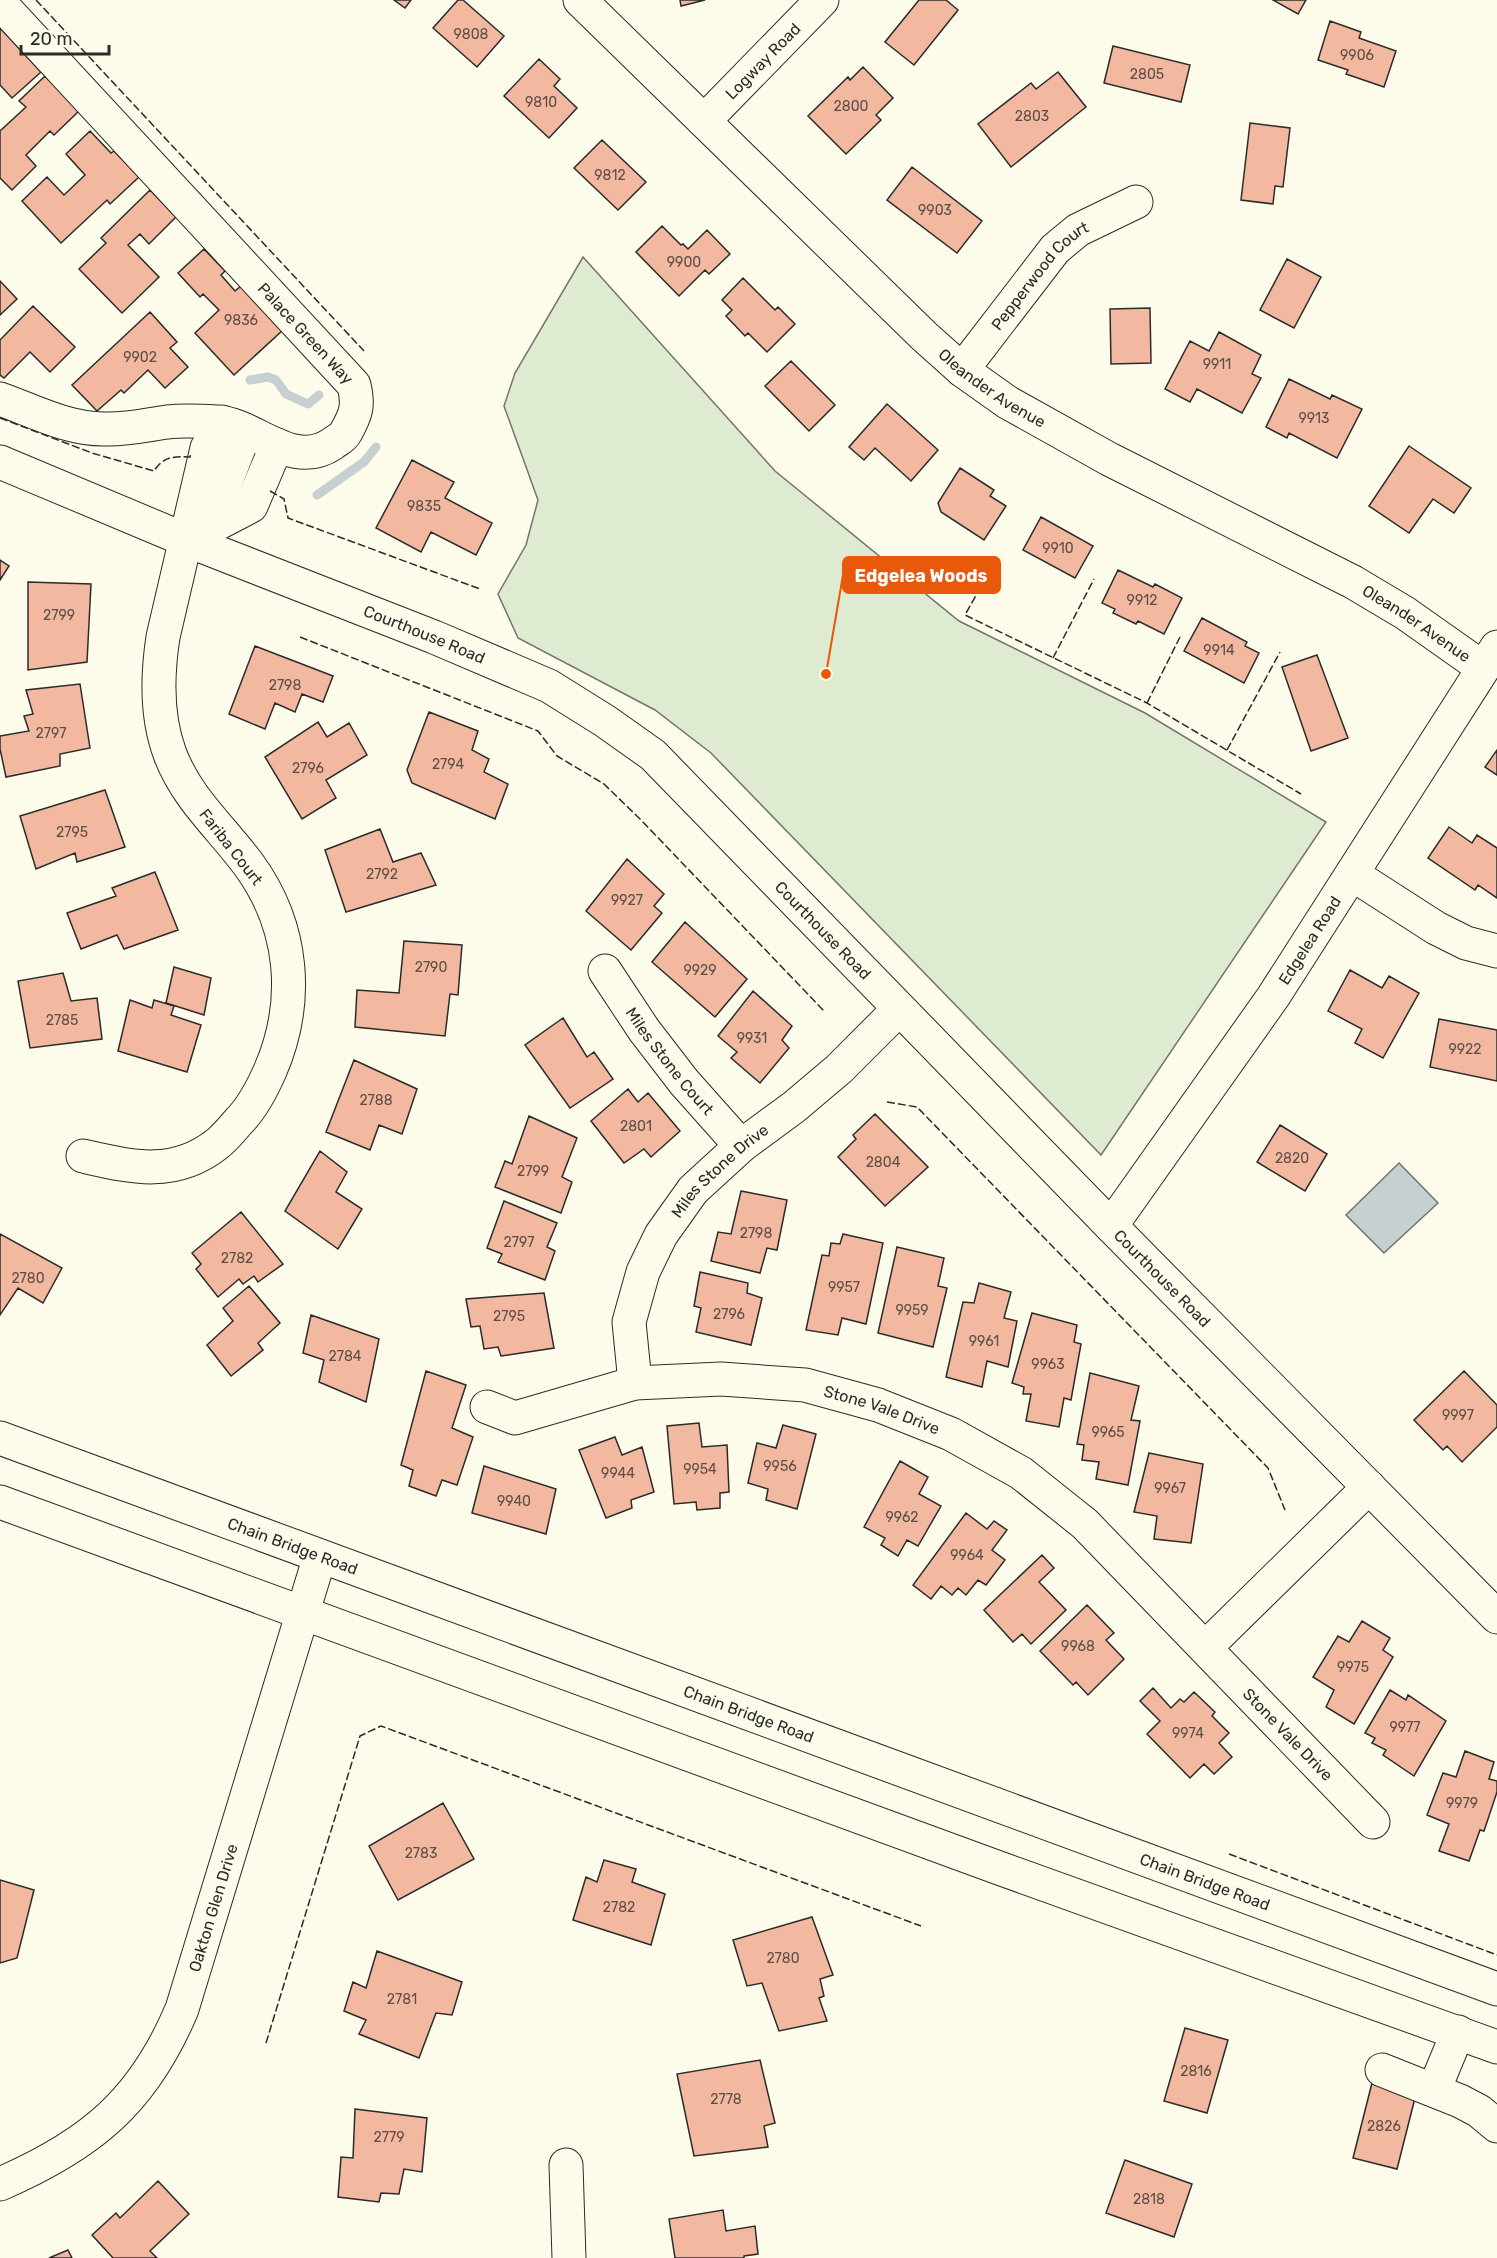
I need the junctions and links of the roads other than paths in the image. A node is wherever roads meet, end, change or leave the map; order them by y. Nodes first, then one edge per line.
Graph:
1 (580, 0) edge
2 (822, 0) edge
3 (0, 3) edge
4 (704, 121) junction
5 (1136, 202) dead end
6 (962, 370) junction
7 (0, 399) edge
8 (234, 427) junction
9 (278, 445) junction
10 (0, 462) edge
11 (186, 540) junction
12 (1490, 658) edge
13 (1352, 874) junction
14 (1497, 951) edge
15 (605, 971) dead end
16 (899, 1009) junction
17 (741, 1146) junction
18 (83, 1156) dead end
19 (1111, 1226) junction
20 (635, 1383) junction
21 (487, 1407) dead end
22 (0, 1438) edge
23 (1369, 1487) junction
24 (0, 1502) edge
25 (320, 1556) junction
26 (302, 1613) junction
27 (1497, 1617) edge
28 (1206, 1647) junction
29 (1373, 1822) dead end
30 (1497, 1989) edge
31 (1458, 2032) junction
32 (1497, 2047) edge
33 (1382, 2070) dead end
34 (1434, 2090) junction
35 (1497, 2126) edge
36 (566, 2165) dead end
37 (0, 2184) edge
38 (569, 2258) edge

1 - 4 street, Oleander Avenue
2 - 4 street, Logway Road
3 - 9 street, Palace Green Way
4 - 6 street, Oleander Avenue
5 - 6 street, Pepperwood Court
6 - 12 street, Oleander Avenue
7 - 8 street, Palace Green Way
8 - 9 street, Palace Green Way
8 - 11 street
9 - 11 street
10 - 11 street, Courthouse Road
11 - 16 street, Courthouse Road
11 - 18 street, Fariba Court
12 - 13 street, Edgelea Road
13 - 14 street
13 - 19 street, Edgelea Road
15 - 17 street, Miles Stone Court
16 - 17 street, Miles Stone Drive
16 - 19 street, Courthouse Road
17 - 20 street, Miles Stone Drive
19 - 23 street, Courthouse Road
20 - 21 street, Stone Vale Drive
20 - 28 street, Stone Vale Drive
22 - 25 street, Chain Bridge Road
23 - 27 street, Courthouse Road
23 - 28 street
24 - 26 street
25 - 26 street, Oakton Glen Drive
25 - 30 street, Chain Bridge Road
26 - 31 street
26 - 37 street, Oakton Glen Drive
28 - 29 street, Stone Vale Drive
31 - 32 street
31 - 34 street
33 - 34 street
34 - 35 street
36 - 38 street

